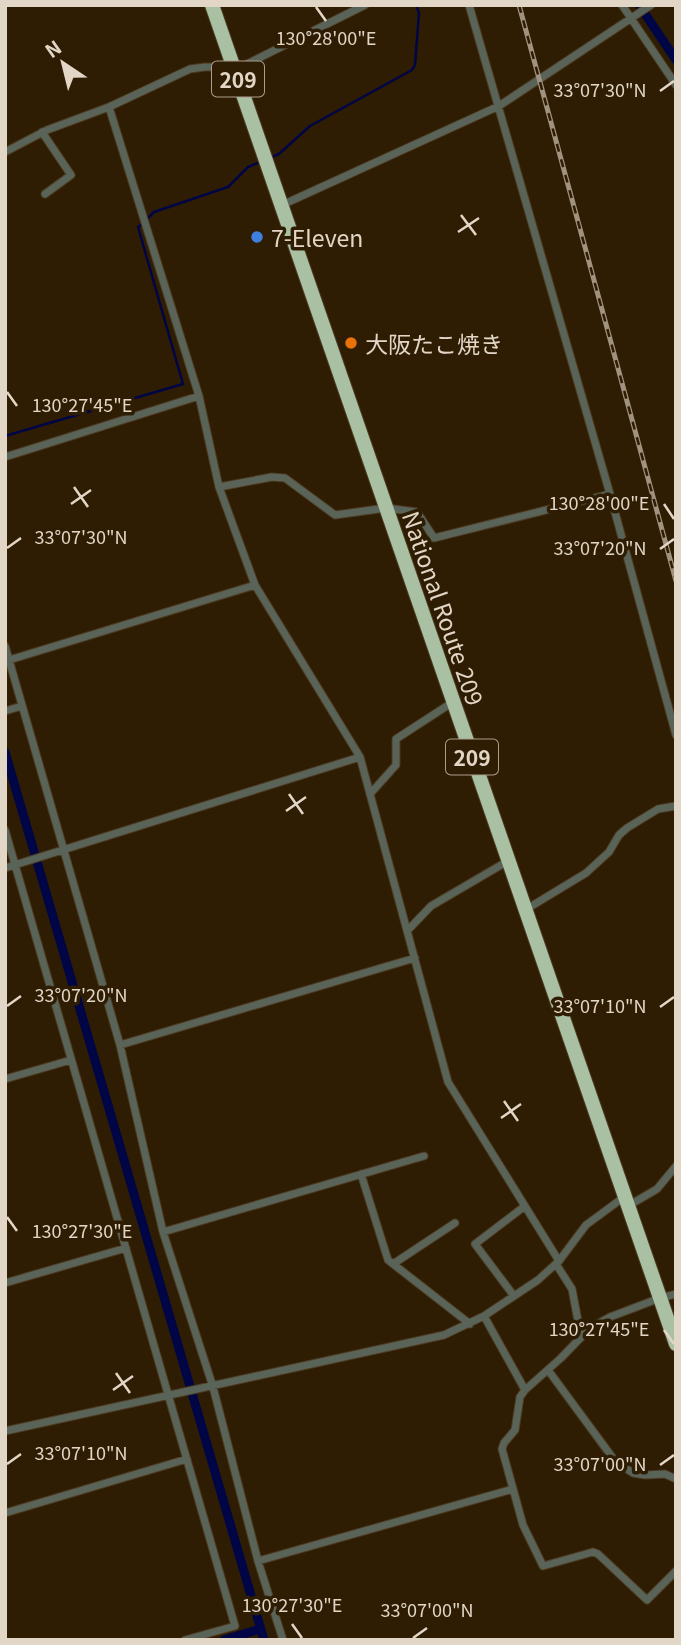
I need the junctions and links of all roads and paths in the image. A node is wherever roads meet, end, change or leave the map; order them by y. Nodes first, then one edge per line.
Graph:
1 (212, 5) edge
2 (365, 5) edge
3 (469, 5) edge
4 (622, 5) edge
5 (651, 5) edge
6 (631, 19) junction
7 (234, 67) junction
8 (676, 85) edge
9 (499, 106) junction
10 (109, 107) junction
11 (42, 132) junction
12 (5, 152) edge
13 (44, 194) dead end
14 (282, 205) junction
15 (199, 396) junction
16 (5, 457) edge
17 (219, 487) junction
18 (610, 494) junction
19 (386, 508) junction
20 (255, 585) junction
21 (5, 646) edge
22 (9, 660) junction
23 (453, 702) junction
24 (20, 707) junction
25 (5, 711) edge
26 (676, 735) edge
27 (360, 758) junction
28 (370, 794) junction
29 (676, 806) edge
30 (5, 830) edge
31 (62, 851) junction
32 (508, 861) junction
33 (17, 865) junction
34 (5, 868) edge
35 (525, 910) junction
36 (408, 930) junction
37 (415, 958) junction
38 (120, 1045) junction
39 (71, 1060) junction
40 (5, 1079) edge
41 (424, 1156) dead end
42 (676, 1166) edge
43 (361, 1174) junction
44 (625, 1202) junction
45 (525, 1206) junction
46 (455, 1223) dead end
47 (163, 1232) junction
48 (126, 1248) junction
49 (558, 1262) junction
50 (393, 1264) junction
51 (5, 1283) edge
52 (676, 1294) edge
53 (514, 1296) junction
54 (660, 1298) junction
55 (484, 1316) junction
56 (470, 1324) junction
57 (581, 1337) junction
58 (676, 1344) edge
59 (548, 1370) junction
60 (213, 1387) junction
61 (525, 1390) junction
62 (171, 1395) junction
63 (5, 1431) edge
64 (187, 1459) junction
65 (676, 1479) edge
66 (513, 1489) junction
67 (5, 1513) edge
68 (258, 1561) junction
69 (676, 1571) edge
70 (186, 1640) edge
71 (283, 1640) edge

1 - 7 highway, National Route 209 / 209
2 - 7 street
3 - 9 street
4 - 6 street
5 - 6 street
6 - 8 street
6 - 9 street
7 - 10 street
7 - 14 highway, National Route 209 / 209
9 - 14 street
9 - 18 street
10 - 11 street
10 - 15 street
11 - 12 street
11 - 13 street
14 - 19 highway, National Route 209 / 209
15 - 16 street
15 - 17 street
17 - 19 street
17 - 20 street
18 - 19 street
18 - 26 street
19 - 23 highway, National Route 209 / 209
20 - 22 street
20 - 27 street
21 - 22 street
22 - 24 street
23 - 28 street
23 - 32 highway, National Route 209 / 209
24 - 25 street
24 - 31 street
27 - 28 street
27 - 31 street
28 - 36 street
29 - 35 street
30 - 33 street
31 - 33 street
31 - 38 street
32 - 35 highway, National Route 209 / 209
32 - 36 street
33 - 34 street
33 - 39 street
35 - 44 highway, National Route 209 / 209
36 - 37 street
37 - 38 street
37 - 45 street
38 - 47 street
39 - 40 street
39 - 48 street
41 - 43 street
42 - 44 street
43 - 47 street
43 - 50 street
44 - 49 street
44 - 54 highway, National Route 209 / 209
45 - 49 street
45 - 53 street
46 - 50 street
47 - 60 street
48 - 51 street
48 - 62 street
49 - 53 street
49 - 57 street
50 - 56 street
52 - 54 street
53 - 55 street
54 - 57 street
54 - 58 highway, National Route 209 / 209
55 - 56 street
55 - 61 street
56 - 60 street
57 - 59 street
59 - 61 street
59 - 65 street
60 - 62 street
60 - 68 street
61 - 66 street
62 - 63 street
62 - 64 street
64 - 67 street
64 - 70 street
66 - 68 street
66 - 69 street
68 - 71 street

